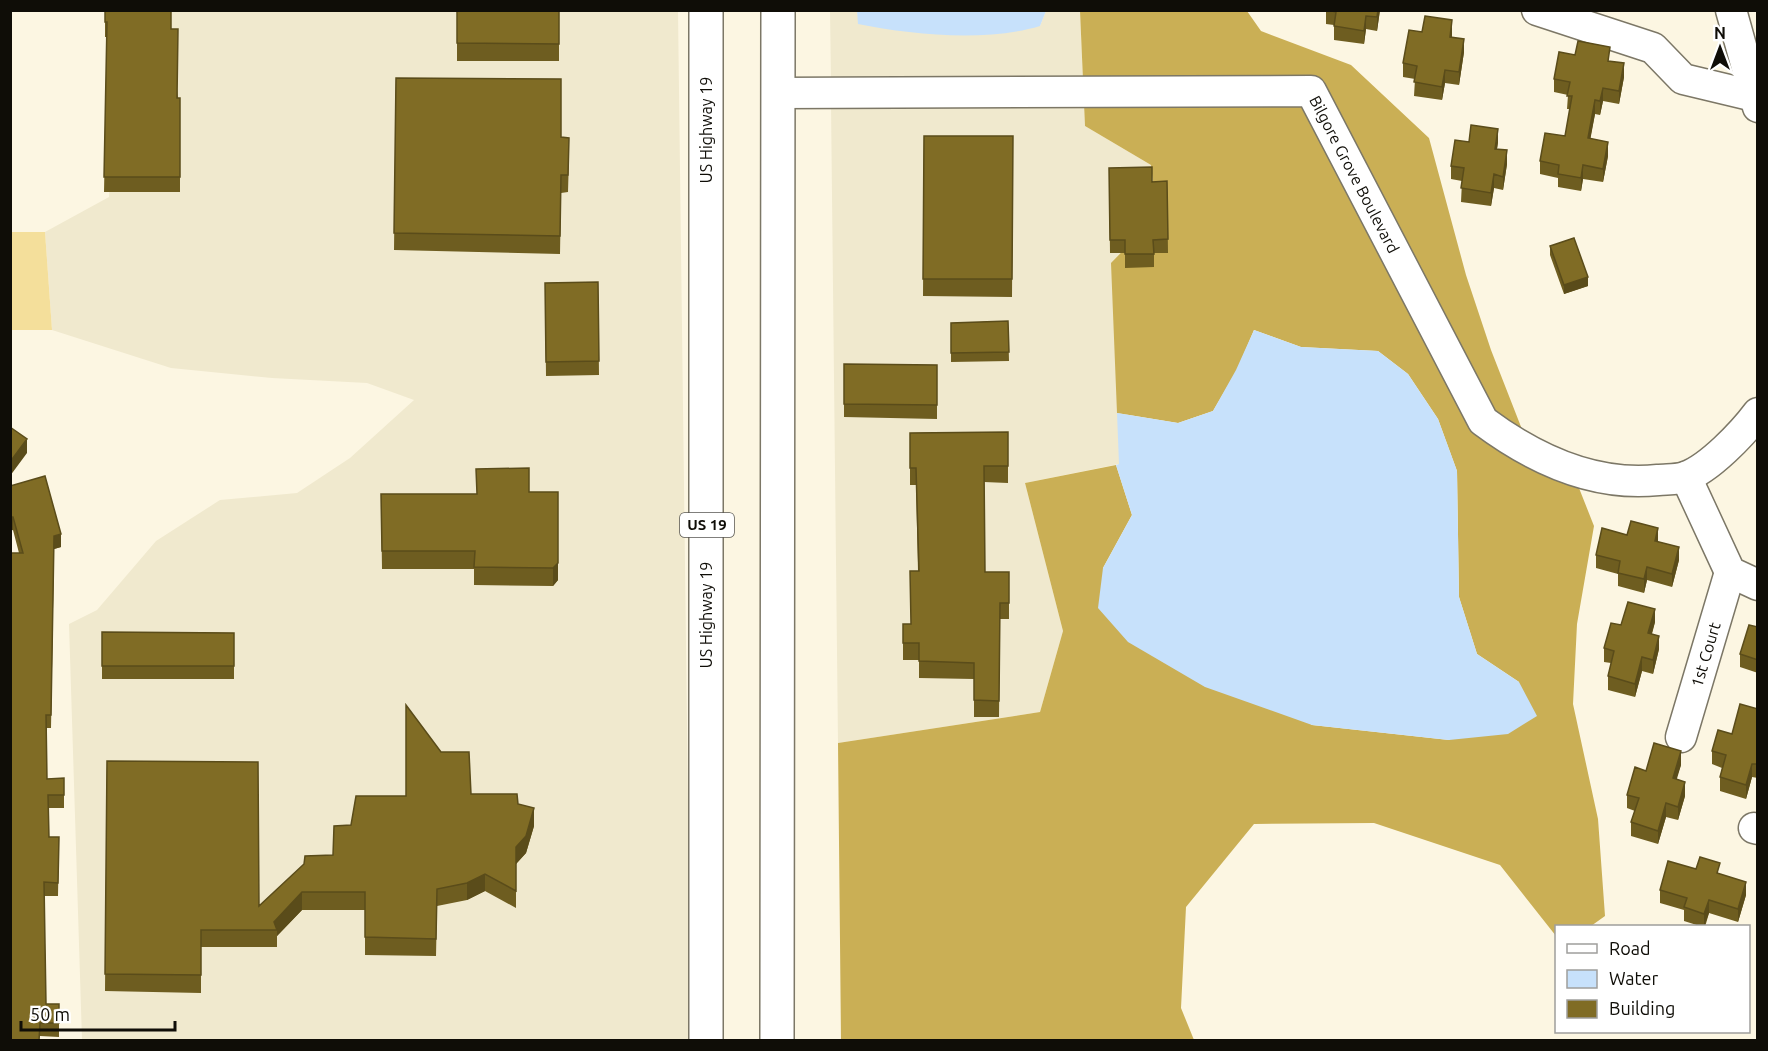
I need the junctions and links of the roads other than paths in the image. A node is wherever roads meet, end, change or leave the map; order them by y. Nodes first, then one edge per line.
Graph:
1 (706, 10) edge
2 (778, 10) edge
3 (1537, 10) edge
4 (1731, 10) edge
5 (778, 93) junction
6 (1756, 101) edge
7 (1758, 413) edge
8 (1686, 477) junction
9 (1730, 572) junction
10 (1758, 585) edge
11 (1681, 737) dead end
12 (706, 1041) edge
13 (777, 1041) edge

1 - 12 highway, US Highway 19 / US 19
2 - 5 highway
3 - 6 street
4 - 6 street
5 - 8 street, Bilgore Grove Boulevard
5 - 13 highway
7 - 8 street
8 - 9 street
9 - 10 street
9 - 11 street, 1st Court

